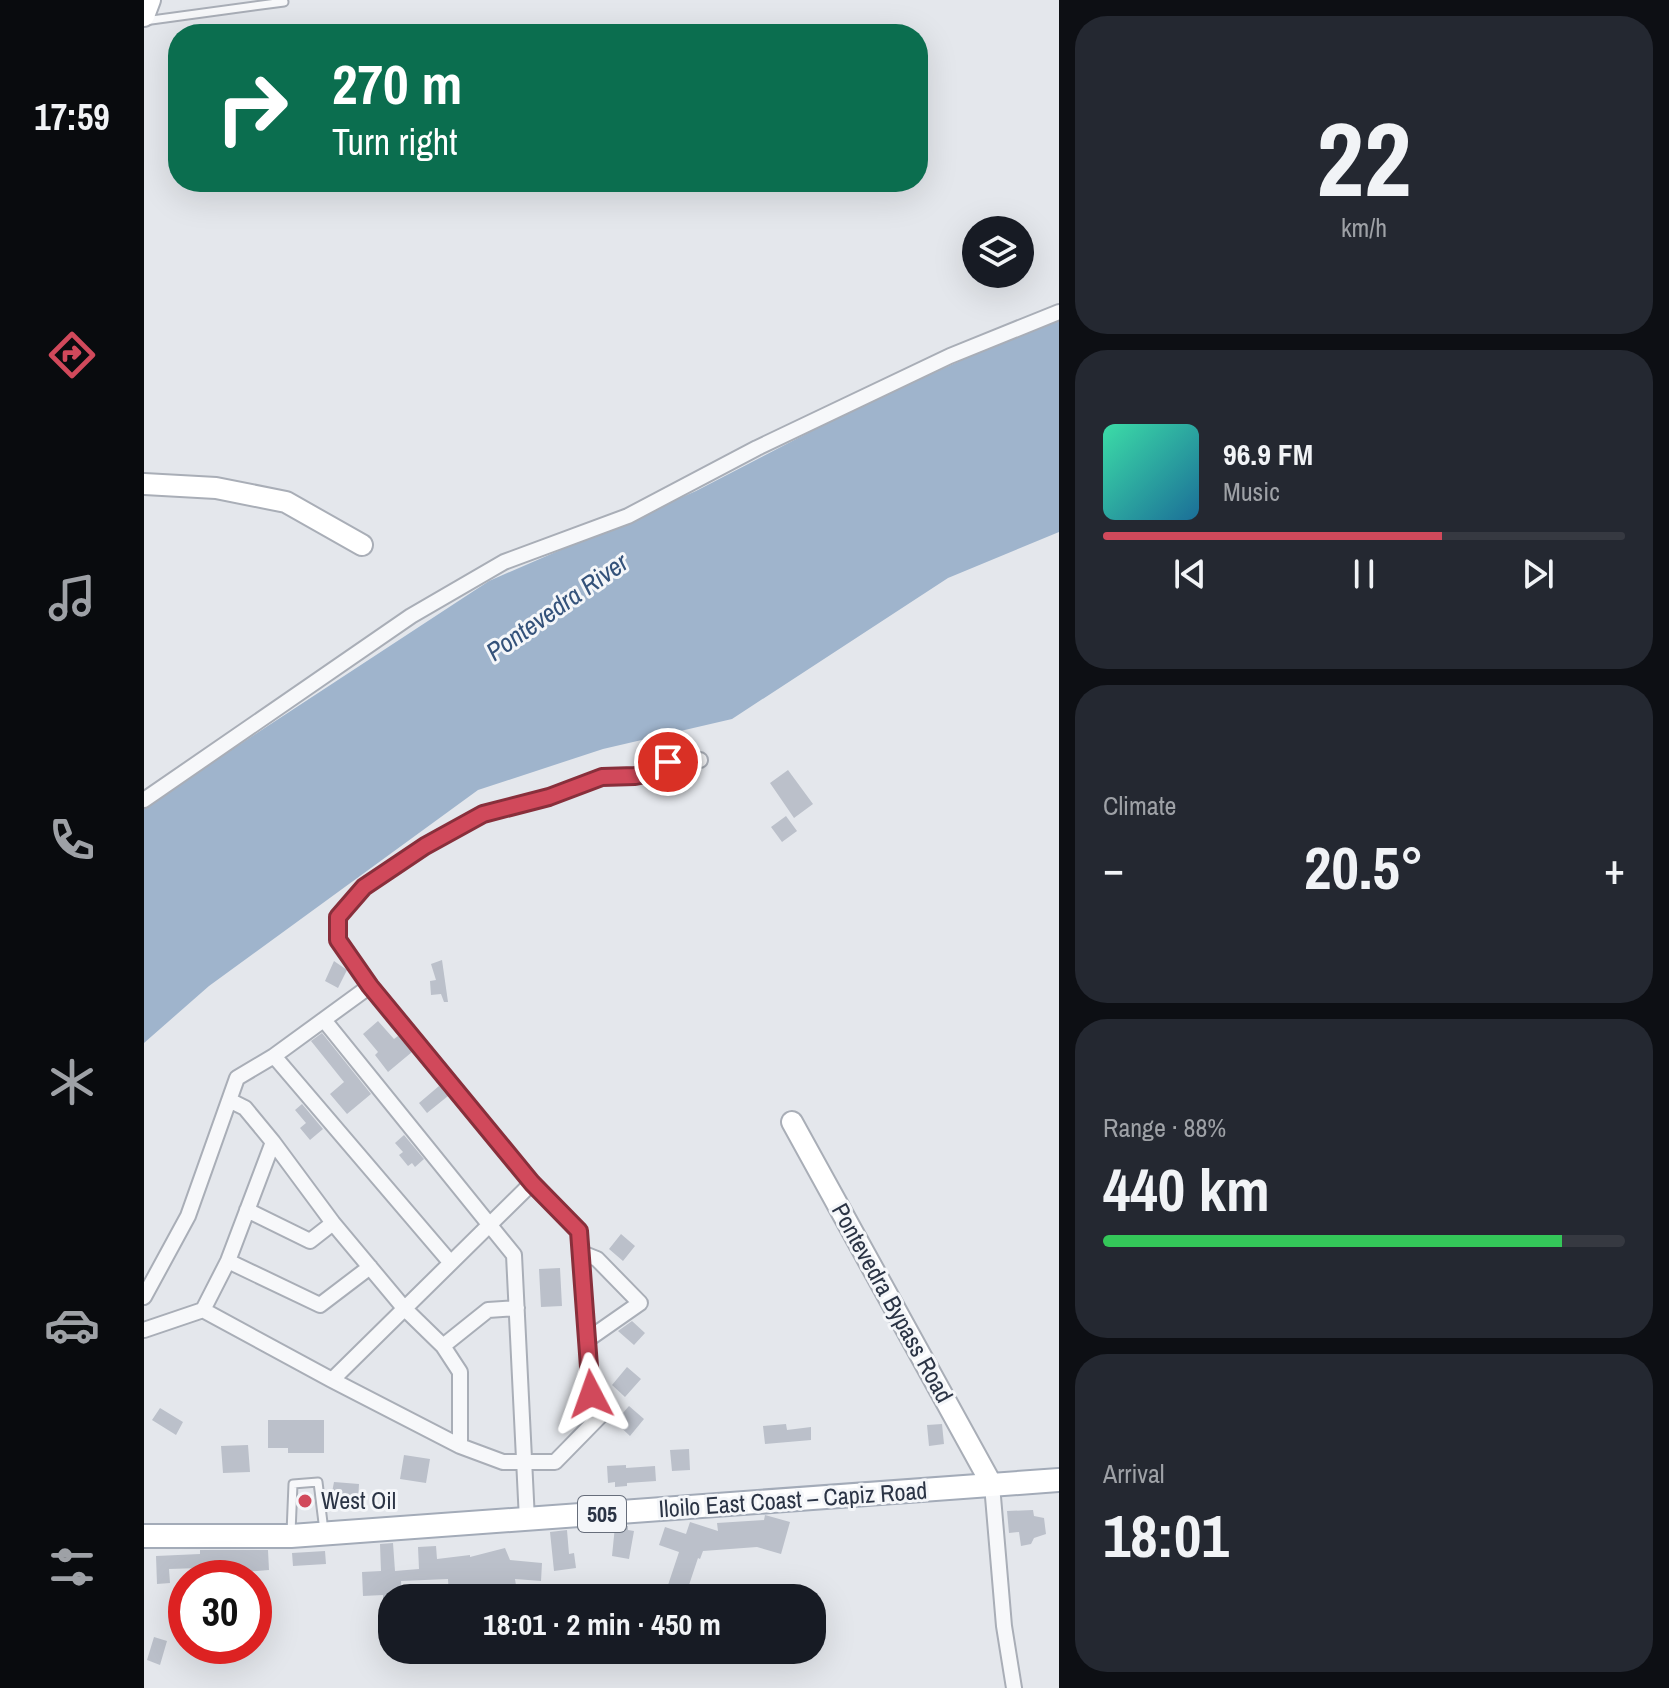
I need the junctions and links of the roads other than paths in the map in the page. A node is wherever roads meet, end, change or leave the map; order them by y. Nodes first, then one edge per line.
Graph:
1 (150, 0) edge
2 (284, 2) dead end
3 (144, 19) edge
4 (1059, 312) edge
5 (144, 484) edge
6 (362, 545) dead end
7 (700, 760) dead end
8 (144, 800) edge
9 (370, 986) junction
10 (324, 1020) junction
11 (274, 1056) junction
12 (231, 1101) junction
13 (792, 1122) dead end
14 (273, 1142) junction
15 (532, 1183) junction
16 (247, 1210) junction
17 (333, 1223) junction
18 (489, 1225) junction
19 (582, 1253) junction
20 (228, 1261) junction
21 (450, 1262) junction
22 (370, 1267) junction
23 (144, 1297) edge
24 (404, 1308) junction
25 (517, 1308) junction
26 (203, 1310) junction
27 (144, 1330) edge
28 (587, 1340) junction
29 (443, 1346) junction
30 (332, 1380) junction
31 (460, 1446) junction
32 (524, 1463) junction
33 (1059, 1480) edge
34 (992, 1485) junction
35 (527, 1520) junction
36 (325, 1534) junction
37 (144, 1536) edge
38 (291, 1536) junction
39 (1014, 1688) edge

1 - 3 main road
2 - 3 lane
4 - 8 street
5 - 6 main road
7 - 9 street
9 - 10 street
9 - 15 street
10 - 11 street
10 - 18 street
11 - 12 street
11 - 21 street
12 - 14 street
12 - 23 street
13 - 34 main road, Pontevedra Bypass Road
14 - 16 street
14 - 17 street
15 - 18 street
15 - 19 street
16 - 17 street
16 - 20 street
17 - 22 street
18 - 21 street
18 - 25 street
19 - 28 street
19 - 28 street
20 - 22 street
20 - 26 street
21 - 24 street
22 - 24 street
24 - 29 street
24 - 30 street
25 - 29 street
25 - 32 street
26 - 27 street
26 - 30 street
28 - 32 street
29 - 31 street
30 - 31 street
31 - 32 street
32 - 35 street
33 - 34 main road, Iloilo East Coast – Capiz Road / 505
34 - 35 main road, Iloilo East Coast – Capiz Road / 505
34 - 39 street
35 - 36 main road, Iloilo East Coast – Capiz Road / 505
36 - 38 main road, Iloilo East Coast – Capiz Road / 505
36 - 38 lane
37 - 38 main road, Iloilo East Coast – Capiz Road / 505

